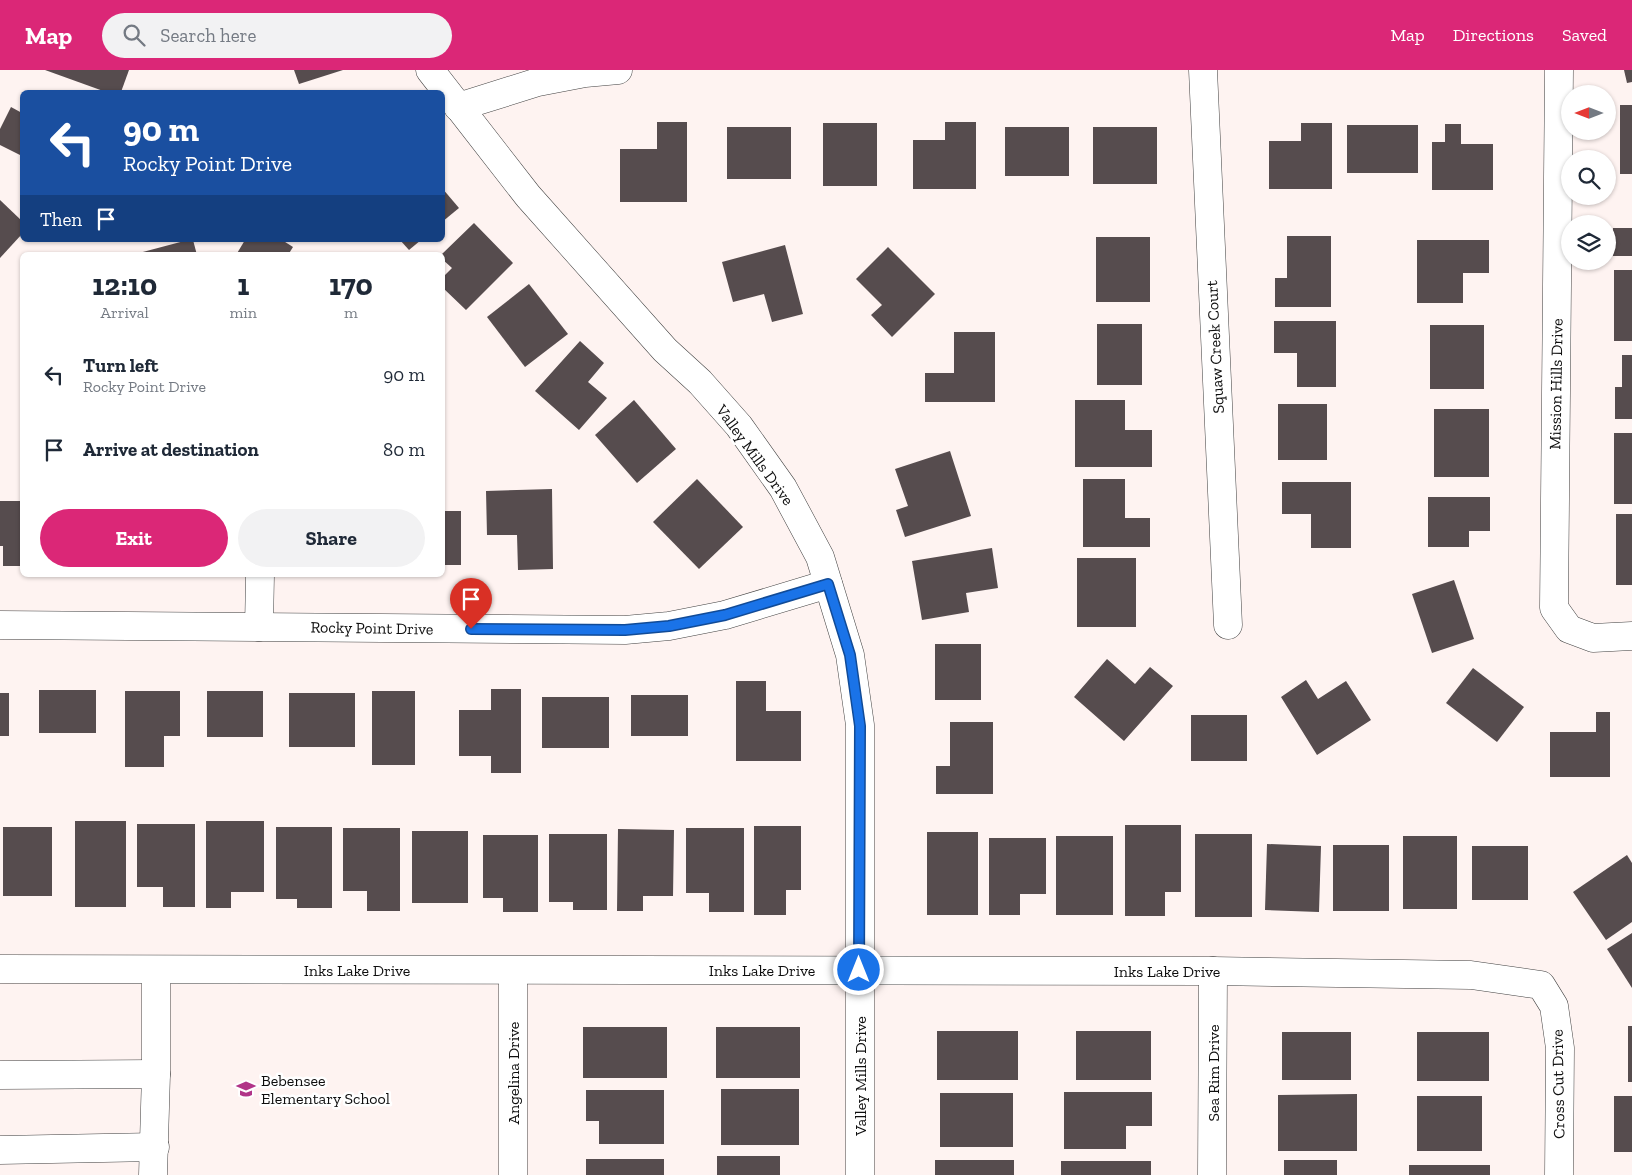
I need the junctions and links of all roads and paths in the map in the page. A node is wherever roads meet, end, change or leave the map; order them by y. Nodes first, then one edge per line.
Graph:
1 (430, 70) edge
2 (618, 70) edge
3 (1203, 70) edge
4 (1559, 70) edge
5 (458, 106) junction
6 (260, 577) edge
7 (828, 584) junction
8 (0, 624) edge
9 (1228, 625) dead end
10 (259, 627) junction
11 (1632, 636) edge
12 (0, 969) edge
13 (156, 970) junction
14 (859, 970) junction
15 (513, 971) junction
16 (1213, 971) junction
17 (1548, 995) joint
18 (156, 1074) junction
19 (0, 1075) edge
20 (155, 1147) junction
21 (0, 1150) edge
22 (153, 1175) edge
23 (513, 1175) edge
24 (860, 1175) edge
25 (1212, 1175) edge
26 (1559, 1175) edge

1 - 5 street, Valley Mills Drive
2 - 5 street
3 - 9 street, Squaw Creek Court
4 - 11 street, Mission Hills Drive
5 - 7 street, Valley Mills Drive
6 - 10 street
7 - 10 street, Rocky Point Drive
7 - 14 street, Valley Mills Drive
8 - 10 street, Rocky Point Drive
12 - 13 street, Inks Lake Drive
13 - 15 street, Inks Lake Drive
13 - 18 street
14 - 15 street, Inks Lake Drive
14 - 16 street, Inks Lake Drive
14 - 24 street, Valley Mills Drive
15 - 23 street, Angelina Drive
16 - 17 street, Inks Lake Drive
16 - 25 street, Sea Rim Drive
17 - 26 street, Cross Cut Drive
18 - 19 street
18 - 20 street
20 - 21 street
20 - 22 street

